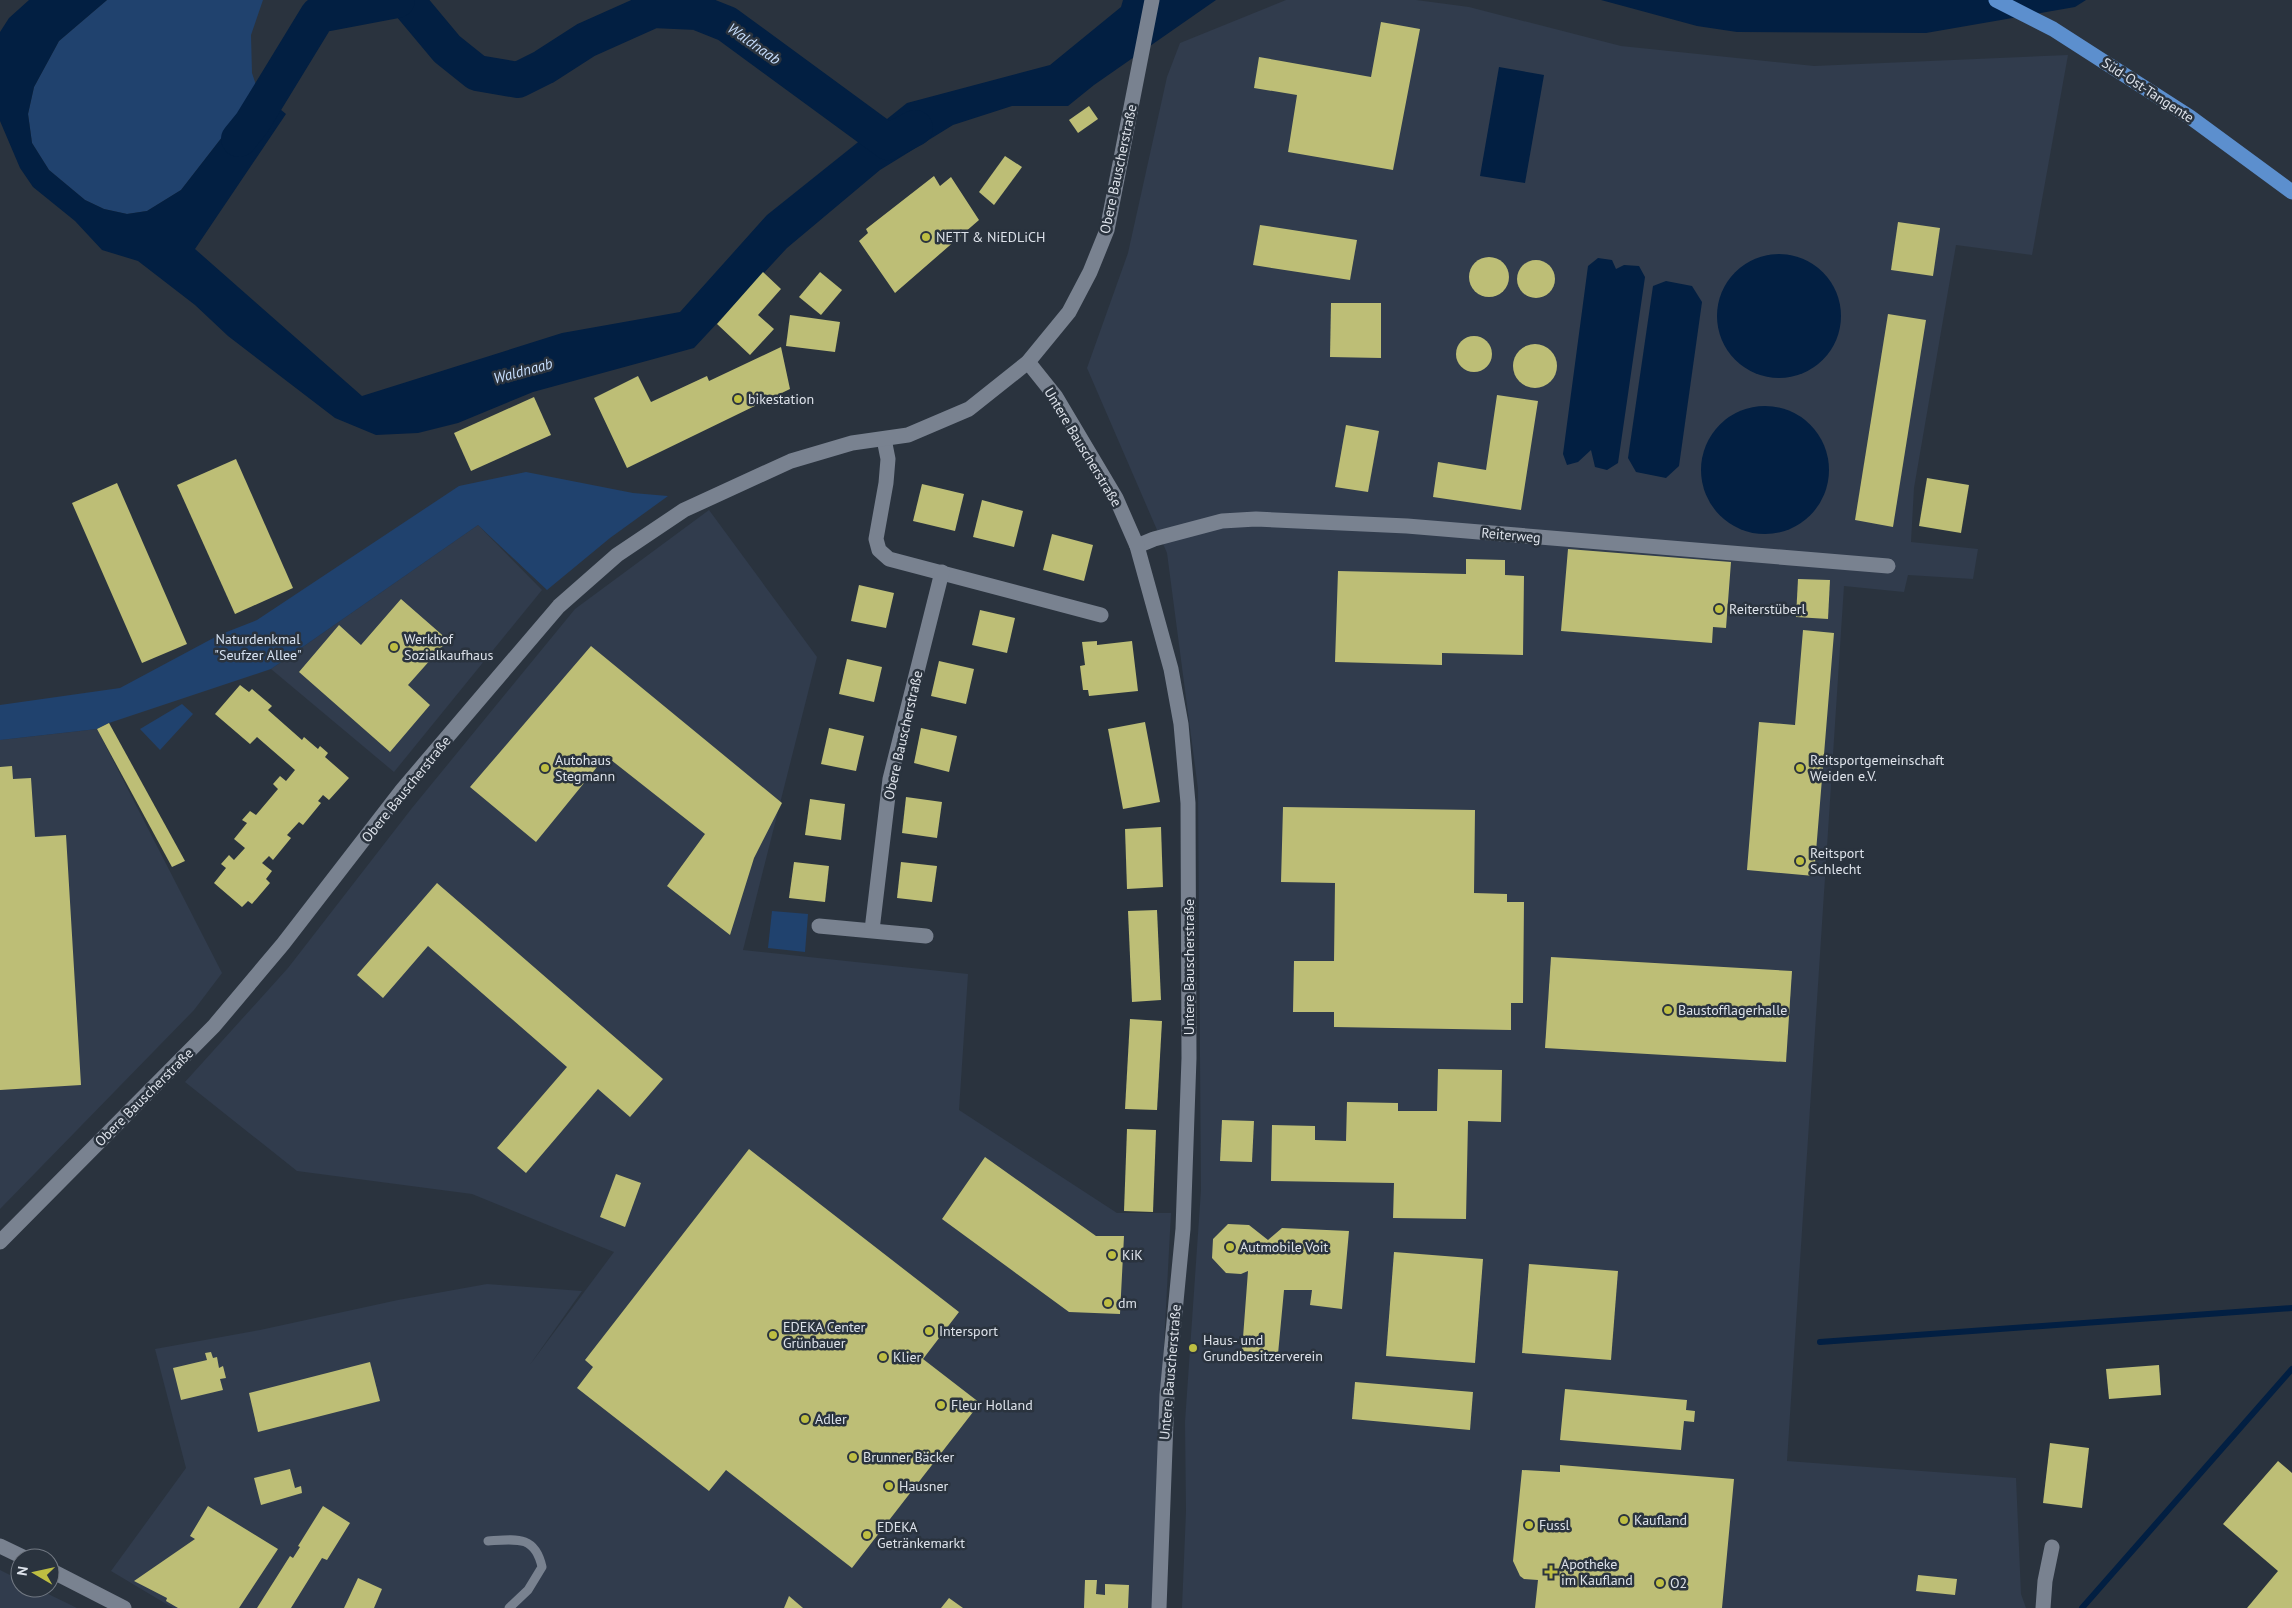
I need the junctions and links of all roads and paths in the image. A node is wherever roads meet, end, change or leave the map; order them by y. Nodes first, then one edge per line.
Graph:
1 (1152, 0) edge
2 (1996, 0) edge
3 (2292, 192) edge
4 (1028, 362) junction
5 (884, 438) junction
6 (1137, 546) junction
7 (1888, 566) dead end
8 (942, 572) junction
9 (1101, 615) dead end
10 (819, 926) dead end
11 (872, 930) junction
12 (926, 936) dead end
13 (0, 1242) edge
14 (488, 1541) dead end
15 (2052, 1547) dead end
16 (60, 1575) edge
17 (124, 1608) edge
18 (509, 1608) edge
19 (1159, 1608) edge
20 (2043, 1608) edge

1 - 4 street, Obere Bauscherstraße
2 - 3 main road, Süd-Ost-Tangente
4 - 5 street, Obere Bauscherstraße
4 - 6 street, Untere Bauscherstraße
5 - 8 street
5 - 13 street, Obere Bauscherstraße
6 - 7 street, Reiterweg
6 - 19 street, Untere Bauscherstraße
8 - 9 street
8 - 11 street, Obere Bauscherstraße
10 - 11 street
11 - 12 street
14 - 18 lane
15 - 20 street
16 - 17 street

